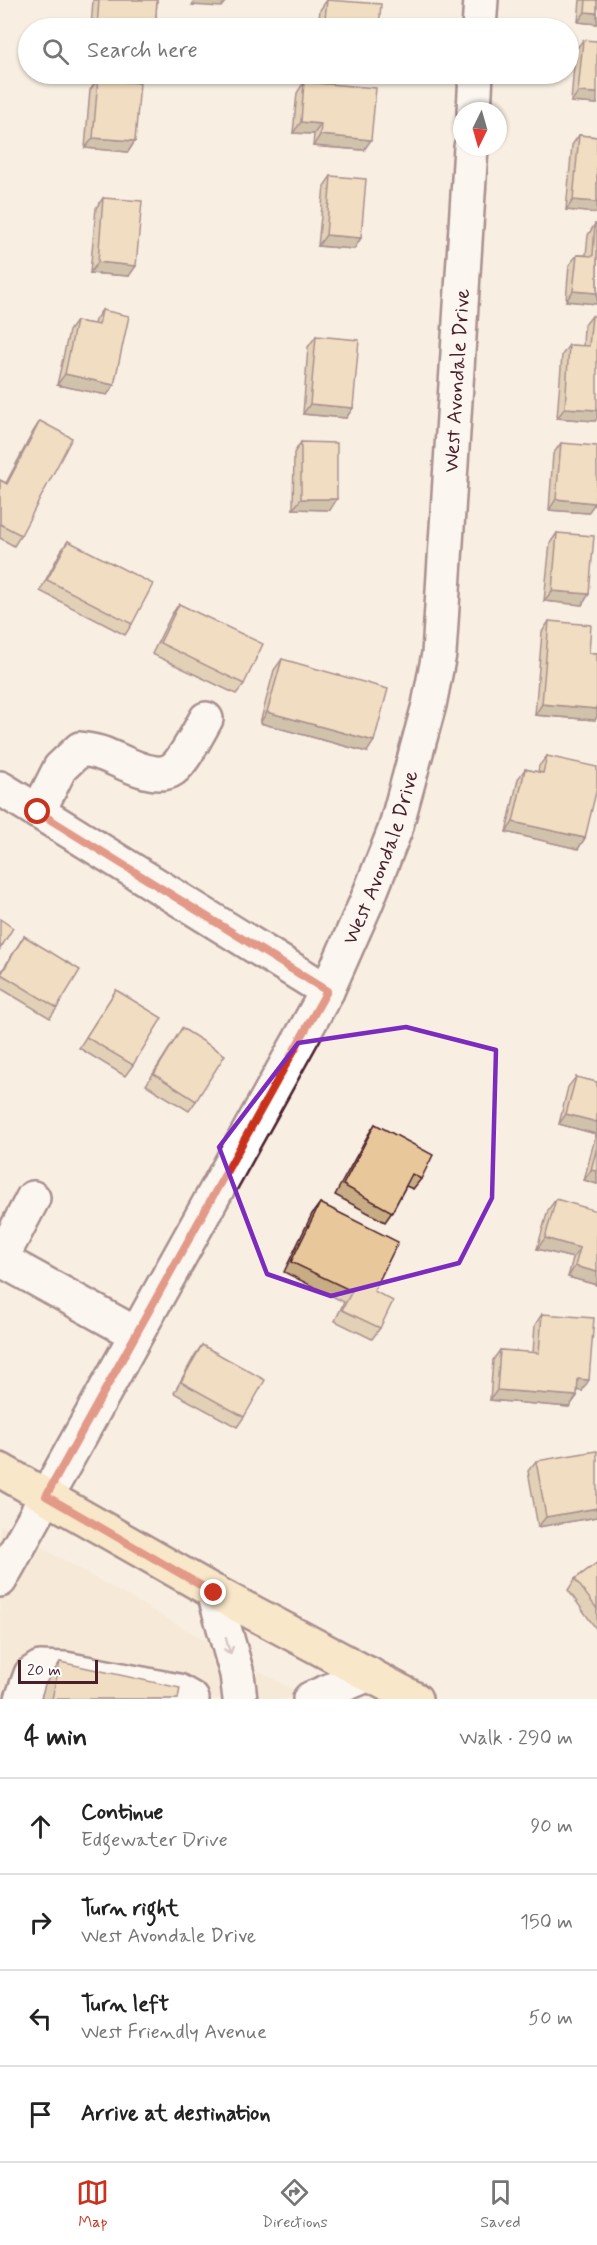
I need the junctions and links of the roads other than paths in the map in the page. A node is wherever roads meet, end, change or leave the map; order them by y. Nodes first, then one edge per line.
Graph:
1 (481, 0) edge
2 (480, 18) edge
3 (475, 84) edge
4 (474, 102) edge
5 (470, 156) edge
6 (206, 719) dead end
7 (0, 788) edge
8 (38, 812) junction
9 (327, 991) junction
10 (33, 1198) dead end
11 (0, 1259) edge
12 (136, 1334) junction
13 (0, 1470) edge
14 (46, 1496) junction
15 (0, 1580) edge
16 (214, 1593) junction
17 (369, 1674) junction
18 (22, 1699) edge
19 (192, 1699) edge
20 (240, 1699) edge
21 (310, 1699) edge
22 (415, 1699) edge

1 - 2 street
3 - 4 street
5 - 9 street, West Avondale Drive
6 - 8 street
7 - 8 street
8 - 9 street
9 - 12 street, West Avondale Drive
10 - 11 street
11 - 12 street
12 - 14 street, West Avondale Drive
13 - 14 main road
14 - 15 street, West Avondale Drive
14 - 16 main road
16 - 17 main road
16 -> 20 street
17 - 21 street
17 - 22 main road
18 - 19 street

